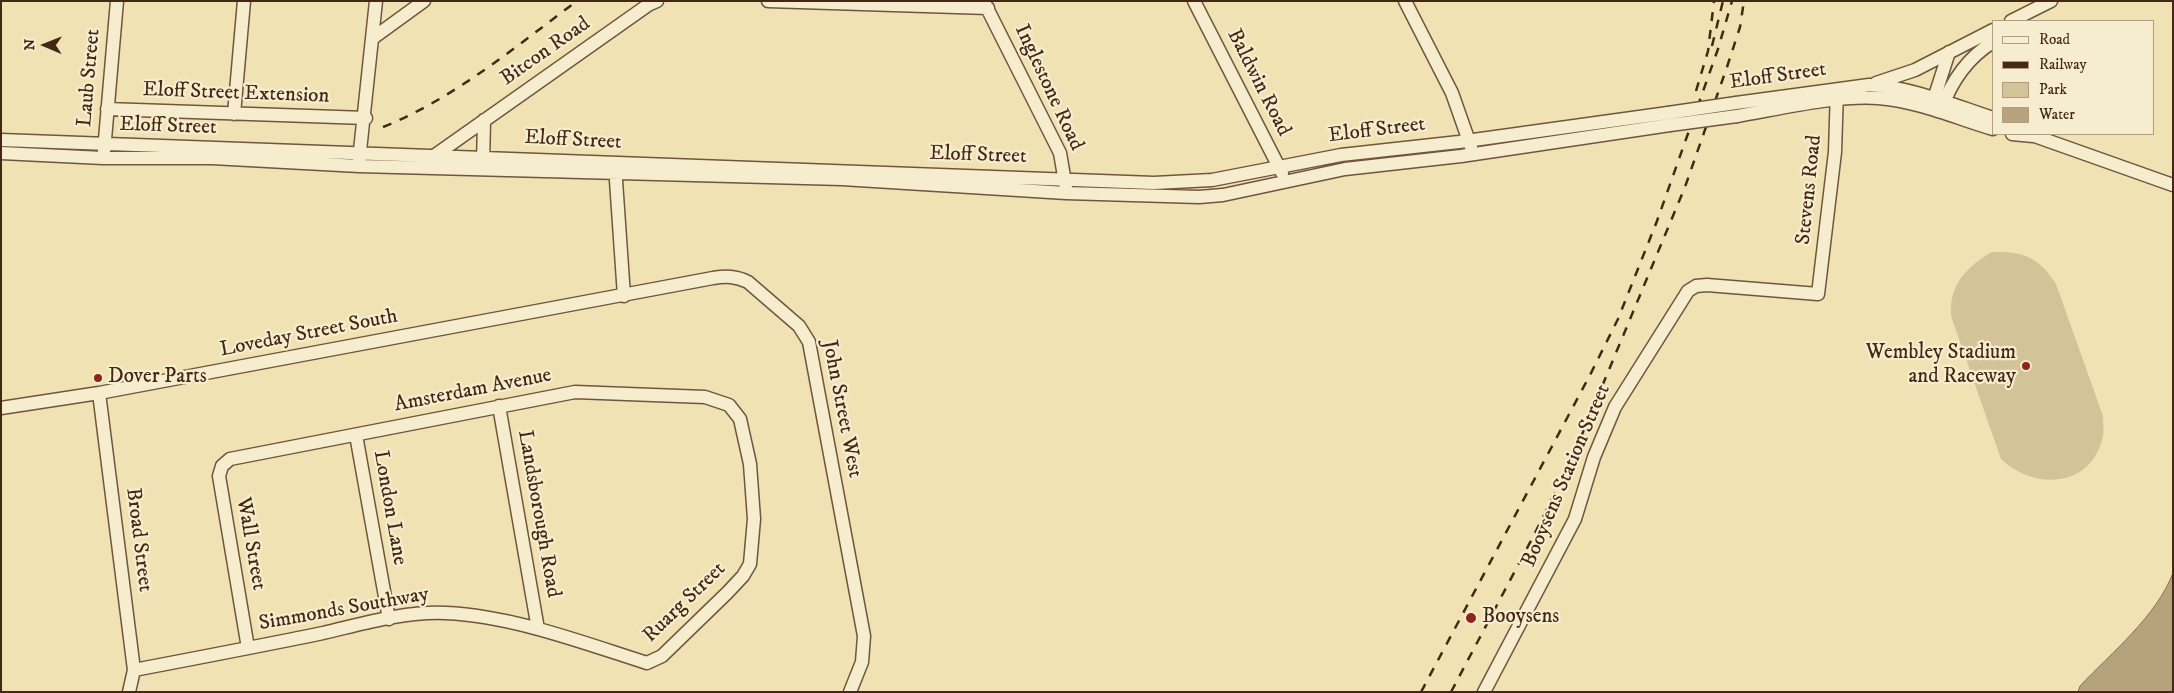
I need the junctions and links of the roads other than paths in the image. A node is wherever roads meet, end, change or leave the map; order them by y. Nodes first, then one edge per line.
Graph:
1 (117, 1) edge
2 (244, 1) edge
3 (376, 1) edge
4 (424, 1) edge
5 (657, 1) edge
6 (768, 1) edge
7 (1194, 1) edge
8 (1405, 1) edge
9 (2051, 1) edge
10 (986, 5) edge
11 (2024, 18) edge
12 (1992, 31) edge
13 (373, 38) junction
14 (1992, 43) edge
15 (1950, 52) junction
16 (1869, 85) junction
17 (1837, 95) junction
18 (1937, 106) junction
19 (107, 110) junction
20 (234, 114) junction
21 (365, 116) junction
22 (1992, 118) edge
23 (484, 120) junction
24 (1606, 128) junction
25 (1992, 129) edge
26 (2031, 135) edge
27 (1, 140) edge
28 (1464, 141) junction
29 (104, 144) junction
30 (1380, 151) junction
31 (1, 153) edge
32 (241, 155) junction
33 (1466, 155) junction
34 (434, 156) junction
35 (103, 158) junction
36 (362, 160) junction
37 (483, 163) junction
38 (1382, 165) junction
39 (1277, 167) junction
40 (615, 169) junction
41 (1288, 180) junction
42 (2173, 185) edge
43 (1066, 187) junction
44 (1818, 294) joint
45 (624, 296) junction
46 (99, 393) junction
47 (499, 406) junction
48 (1, 408) edge
49 (740, 419) joint
50 (356, 434) junction
51 (219, 476) joint
52 (389, 619) junction
53 (538, 628) junction
54 (248, 648) junction
55 (647, 663) joint
56 (134, 670) junction
57 (129, 692) edge
58 (850, 692) edge
59 (1484, 692) edge

1 - 19 street, Laub Street
2 - 20 street
3 - 13 street
4 - 13 street
5 - 23 street, Bitcon Road
6 - 10 street
7 - 39 street, Baldwin Road
8 - 28 street
9 - 11 street
10 - 43 street, Inglestone Road
12 - 15 street
13 - 21 street
14 - 18 street
15 - 16 street
15 - 18 street
16 - 17 street, Eloff Street
16 - 18 street, Eloff Street
17 - 18 street, Eloff Street
17 - 24 street, Eloff Street, bridge
17 - 44 street, Stevens Road
18 - 22 street
18 - 25 street
19 - 20 street, Eloff Street Extension
19 - 29 street, Laub Street
20 - 21 street, Eloff Street Extension
21 - 36 street
23 - 34 street, Bitcon Road
23 - 37 street
24 - 28 street, Eloff Street
24 - 33 street, Eloff Street
26 - 42 street
27 - 29 street, Eloff Street
28 - 30 street, Eloff Street
28 - 33 street
29 - 32 street, Eloff Street
29 - 35 street, Laub Street
30 - 38 street
30 - 39 street, Eloff Street
31 - 35 street, Eloff Street
32 - 35 street, Eloff Street
32 - 36 street, Eloff Street
33 - 38 street, Eloff Street
34 - 36 street, Eloff Street
34 - 37 street, Eloff Street
36 - 37 street, Eloff Street
37 - 40 street, Eloff Street
38 - 41 street, Eloff Street
39 - 41 street, Baldwin Road
39 - 43 street, Eloff Street
40 - 43 street, Eloff Street
40 - 45 street
41 - 43 street, Eloff Street
44 - 59 street, Booysens Station Street
45 - 46 street, Loveday Street South
45 - 58 street, John Street West
46 - 48 street, Loveday Street South
46 - 56 street, Broad Street
47 - 49 street, Amsterdam Avenue
47 - 50 street, Amsterdam Avenue
47 - 53 street, Landsborough Road
49 - 55 street, Ruarg Street
50 - 51 street, Amsterdam Avenue
50 - 52 street, London Lane
51 - 54 street, Wall Street
52 - 53 street, Simmonds Southway
52 - 54 street, Simmonds Southway
53 - 55 street, Simmonds Southway
54 - 56 street, Simmonds Southway
56 - 57 street, Broad Street

